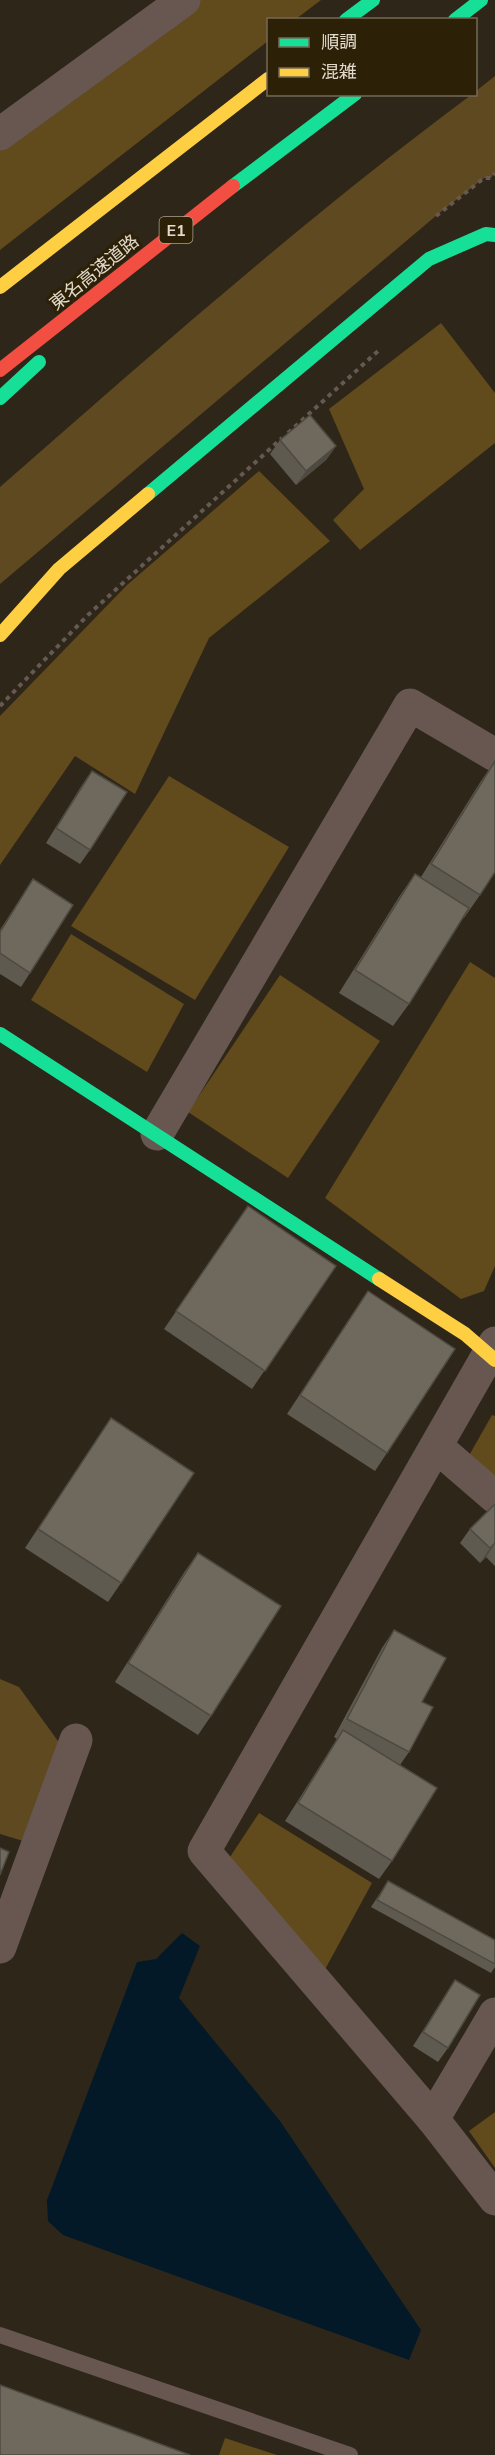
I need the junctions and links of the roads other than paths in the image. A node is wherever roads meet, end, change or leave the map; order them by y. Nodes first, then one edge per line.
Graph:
1 (184, 0) edge
2 (373, 0) edge
3 (482, 0) edge
4 (349, 18) edge
5 (458, 18) edge
6 (267, 80) edge
7 (352, 96) edge
8 (0, 135) edge
9 (200, 211) junction
10 (495, 235) edge
11 (0, 287) edge
12 (67, 336) dead end
13 (50, 352) dead end
14 (0, 370) edge
15 (0, 398) edge
16 (0, 635) edge
17 (495, 755) edge
18 (0, 1034) edge
19 (156, 1134) junction
20 (493, 1353) edge
21 (437, 1448) junction
22 (495, 1497) edge
23 (76, 1740) dead end
24 (0, 1947) edge
25 (495, 2014) edge
26 (433, 2119) junction
27 (495, 2199) edge
28 (0, 2336) edge
29 (350, 2455) edge

1 - 8 street
2 - 4 main road
3 - 5 main road
6 - 11 main road
7 - 9 main road, 東名高速道路 / E1
9 - 12 main road
9 - 14 main road, 東名高速道路 / E1
10 - 16 main road
13 - 15 main road
17 - 19 street
18 - 19 main road
19 - 20 main road
20 - 21 street
21 - 22 street
21 - 26 street
23 - 24 street
25 - 26 street
26 - 27 street
28 - 29 lane

